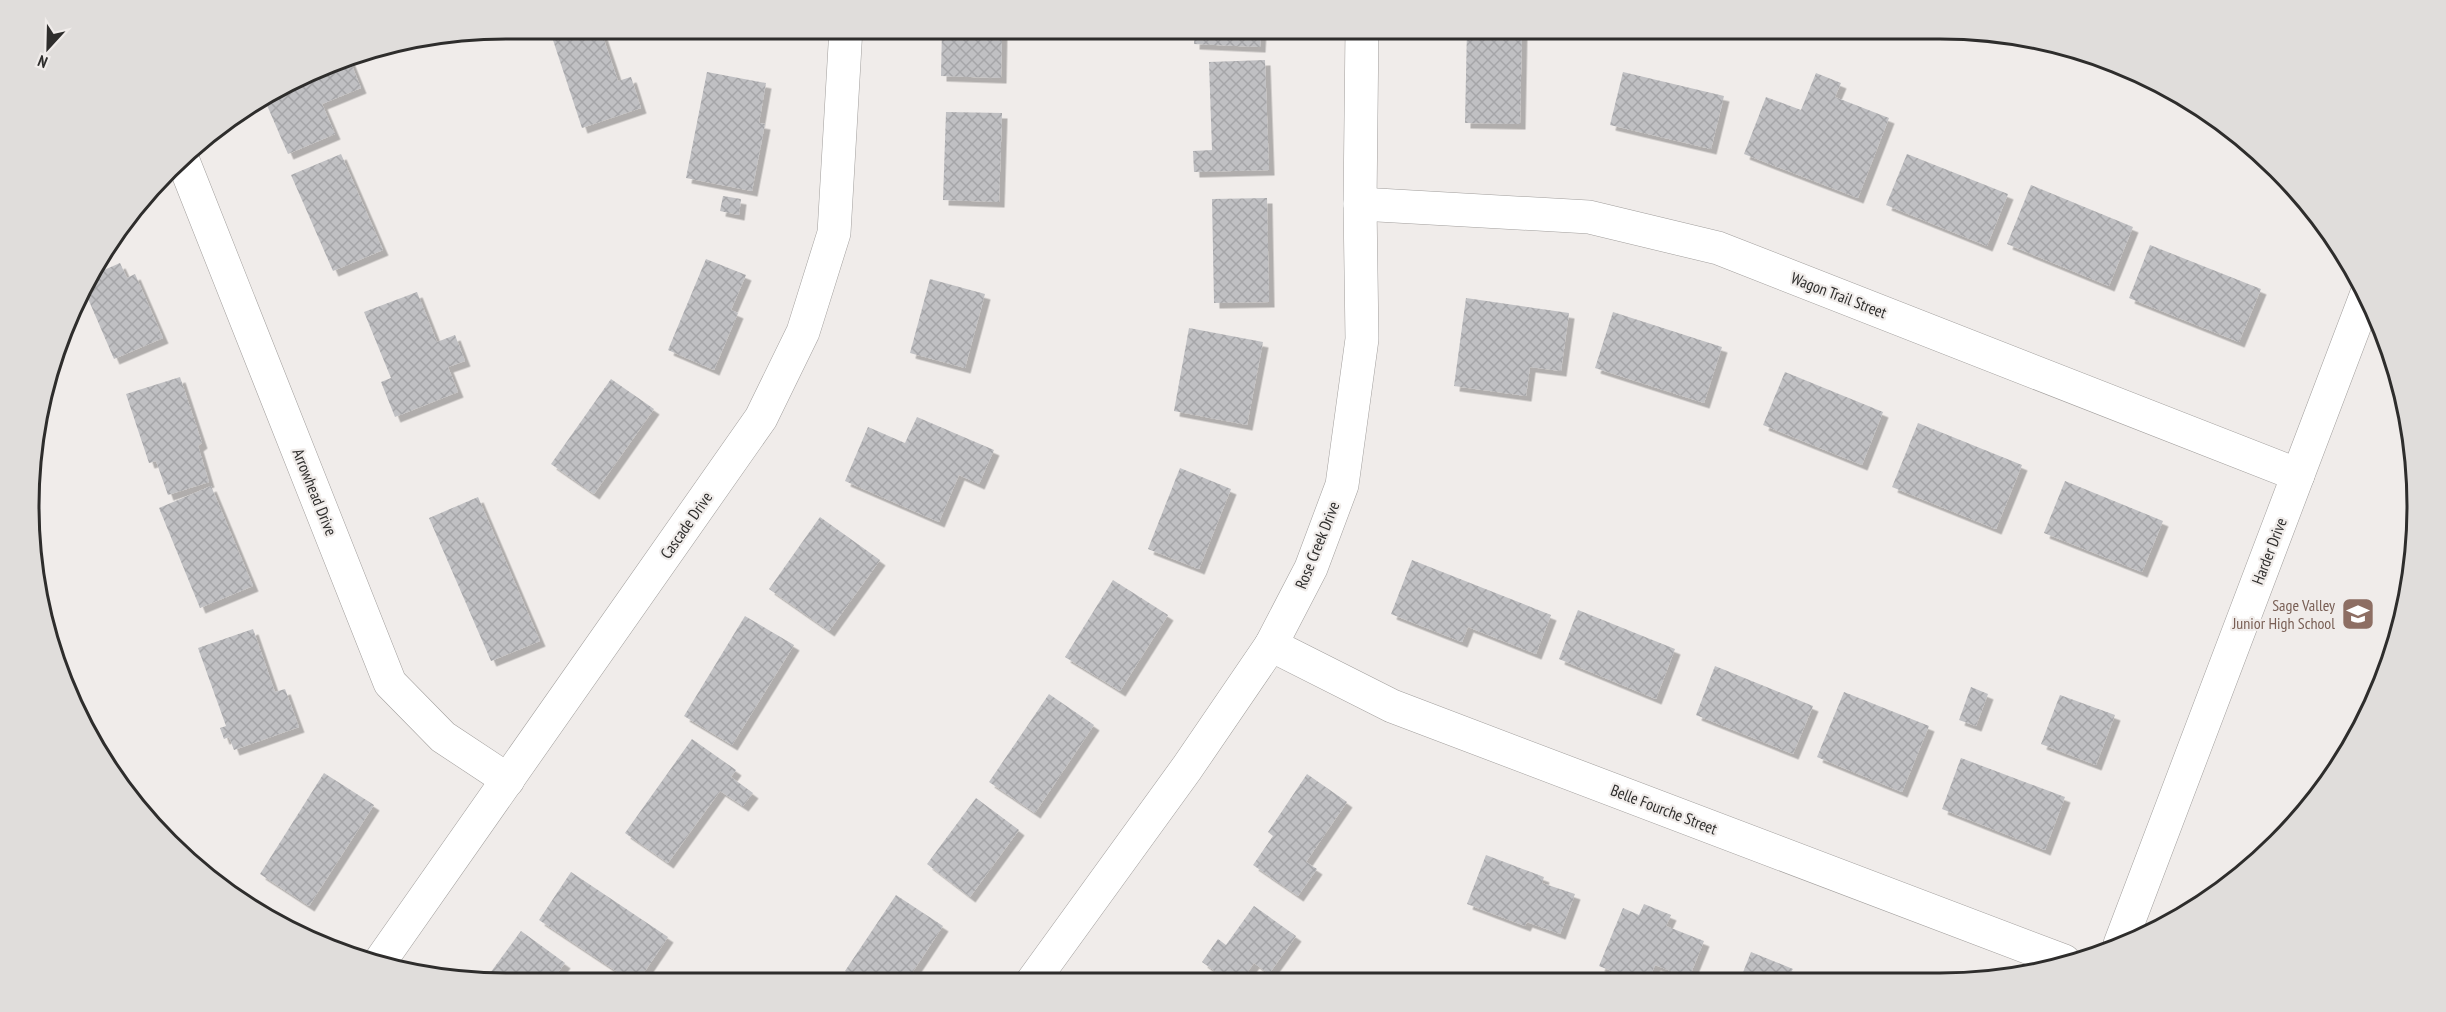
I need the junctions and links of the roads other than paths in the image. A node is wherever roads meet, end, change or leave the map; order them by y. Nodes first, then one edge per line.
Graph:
1 (845, 39) edge
2 (1362, 39) edge
3 (186, 167) edge
4 (1360, 204) junction
5 (2362, 306) edge
6 (2298, 475) junction
7 (1270, 645) junction
8 (508, 780) junction
9 (2123, 935) edge
10 (384, 957) edge
11 (2056, 958) edge
12 (1039, 973) edge

1 - 8 street, Cascade Drive
2 - 4 street, Rose Creek Drive
3 - 8 street, Arrowhead Drive
4 - 6 street, Wagon Trail Street
4 - 7 street, Rose Creek Drive
5 - 6 street, Harder Drive
6 - 9 street, Harder Drive
7 - 11 street, Belle Fourche Street
7 - 12 street, Rose Creek Drive
8 - 10 street, Cascade Drive

